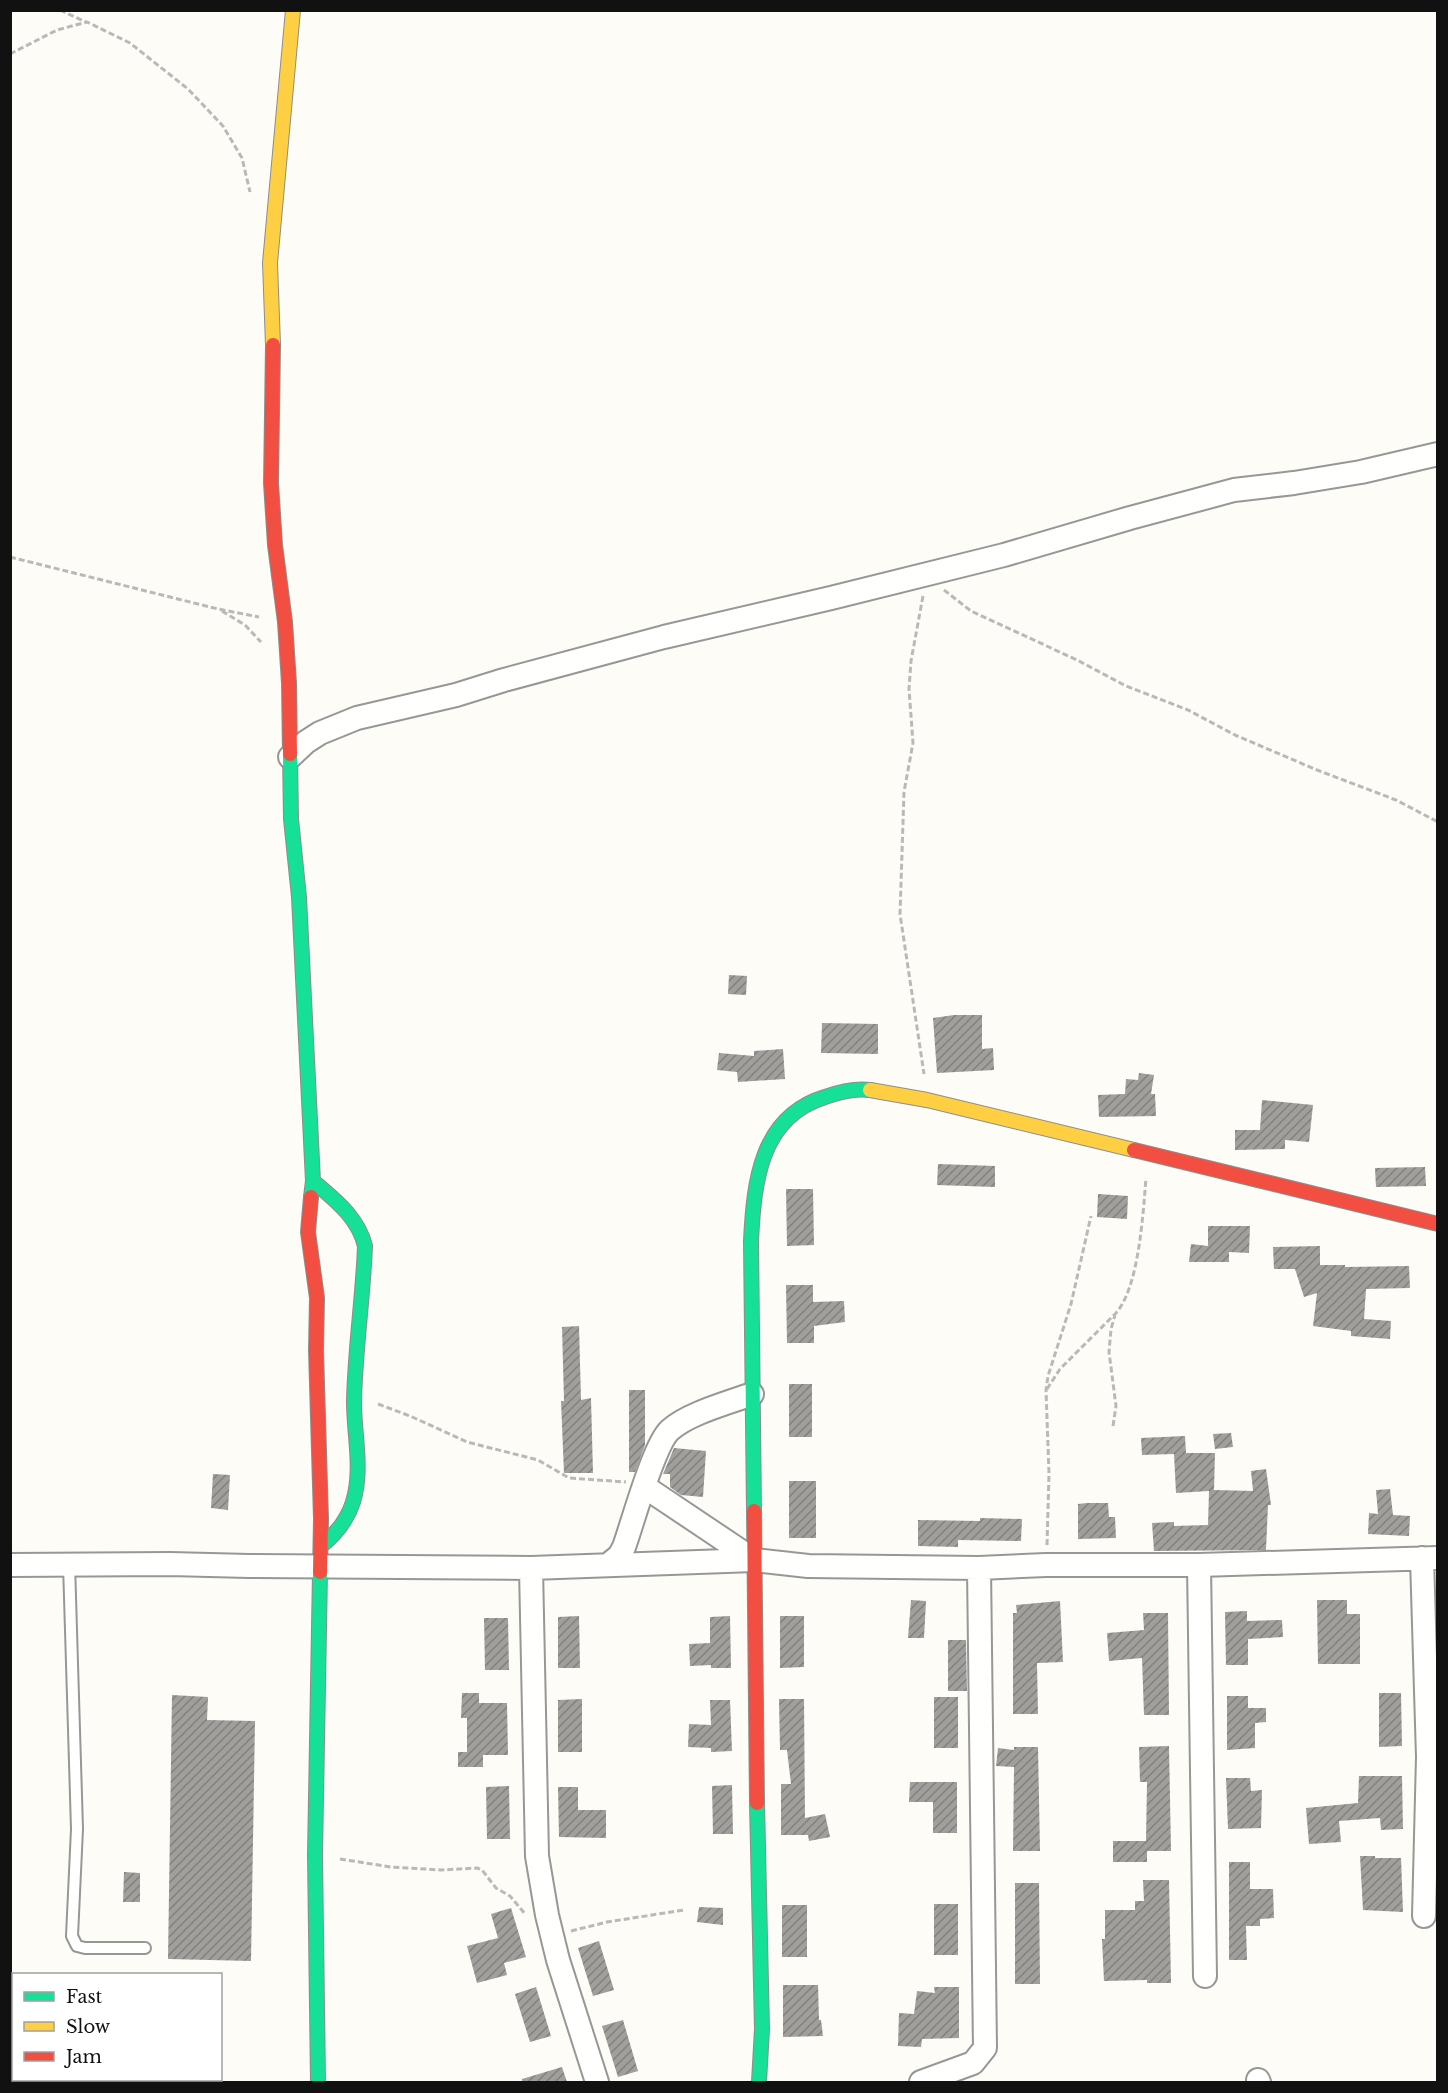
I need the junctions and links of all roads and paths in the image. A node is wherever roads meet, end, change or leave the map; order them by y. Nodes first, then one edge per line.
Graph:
1 (60, 10) edge
2 (293, 10) edge
3 (87, 22) junction
4 (10, 54) edge
5 (251, 198) dead end
6 (1437, 454) edge
7 (10, 557) edge
8 (930, 574) junction
9 (218, 609) junction
10 (285, 622) junction
11 (266, 648) dead end
12 (290, 757) junction
13 (1437, 822) edge
14 (927, 1100) junction
15 (1148, 1153) junction
16 (313, 1181) junction
17 (1091, 1216) dead end
18 (1437, 1224) edge
19 (1116, 1313) junction
20 (1046, 1390) junction
21 (752, 1394) junction
22 (354, 1398) junction
23 (1113, 1426) dead end
24 (645, 1487) junction
25 (320, 1556) junction
26 (1430, 1558) edge
27 (754, 1560) junction
28 (69, 1564) junction
29 (609, 1564) junction
30 (1199, 1564) junction
31 (10, 1565) edge
32 (1046, 1565) junction
33 (531, 1568) junction
34 (980, 1568) junction
35 (315, 1855) junction
36 (684, 1910) dead end
37 (1424, 1916) dead end
38 (549, 1926) junction
39 (145, 1948) dead end
40 (1205, 1976) dead end
41 (318, 2082) edge
42 (597, 2082) edge
43 (759, 2082) edge
44 (921, 2082) edge

1 - 3 path
2 - 10 street
3 - 4 path
3 - 5 path
6 - 8 street
7 - 9 path
8 - 12 street
8 - 13 path
8 - 14 path
9 - 10 path
9 - 11 path
10 - 12 street
12 - 16 street
14 - 15 street
14 - 21 street
15 - 18 street
15 - 19 path
16 - 22 street
16 - 25 street
17 - 20 path
19 - 20 path
19 - 23 path
20 - 32 path
21 - 24 street
21 - 27 street
22 - 24 path
22 - 25 street
24 - 27 street
24 - 29 street
25 - 28 street
25 - 33 street
25 - 35 street
26 - 30 street
26 - 37 street
27 - 29 street
27 - 34 street
27 - 43 street
28 - 31 street
28 - 39 lane
29 - 33 street
30 - 32 street
30 - 40 street
32 - 34 street
33 - 38 street
34 - 44 street
35 - 38 path
35 - 41 street
36 - 38 path
38 - 42 street

